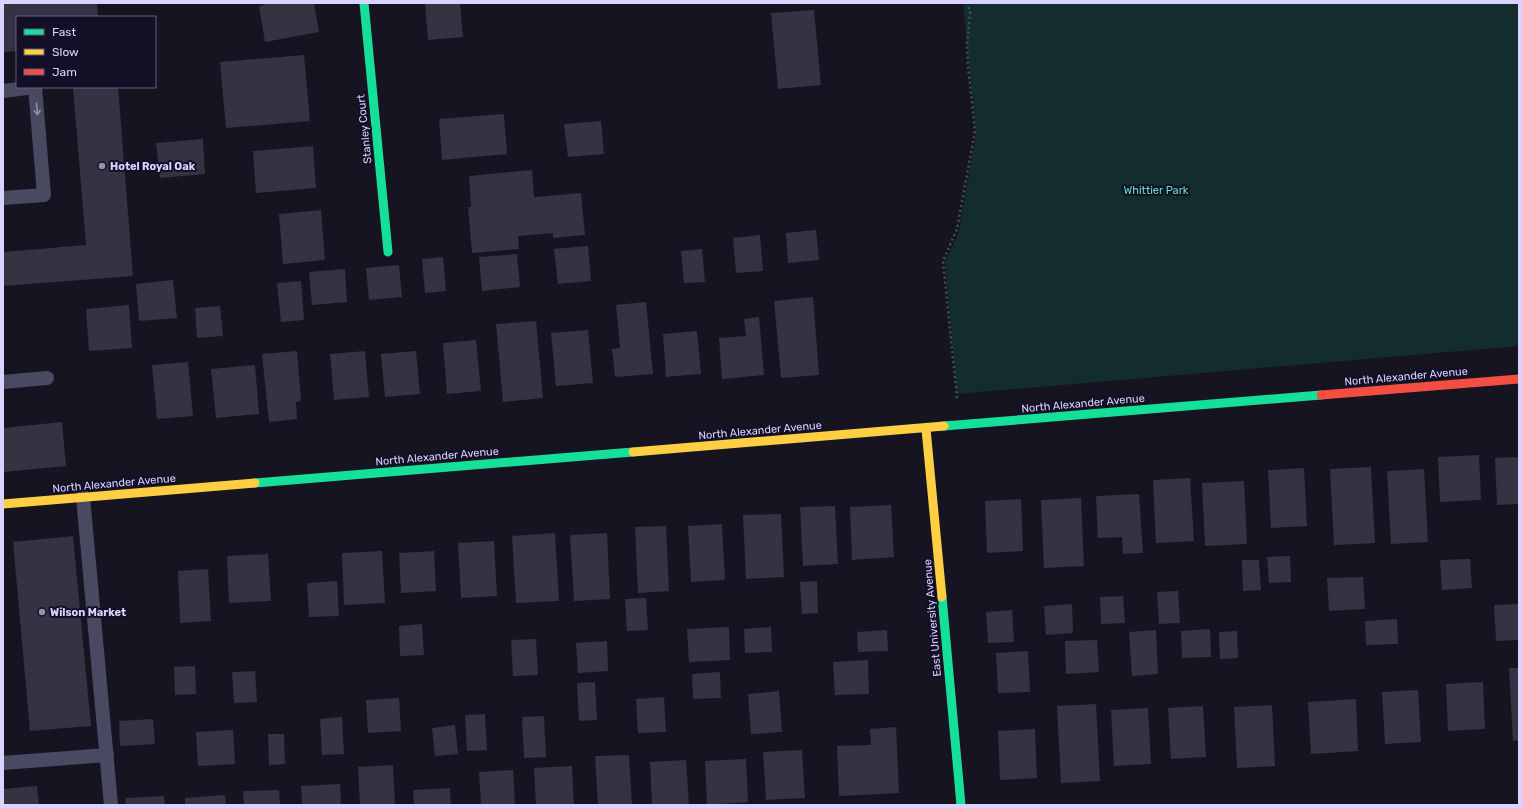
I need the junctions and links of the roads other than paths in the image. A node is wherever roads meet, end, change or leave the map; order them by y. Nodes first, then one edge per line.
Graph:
1 (364, 3) edge
2 (3, 91) edge
3 (3, 198) edge
4 (388, 252) dead end
5 (47, 378) dead end
6 (1519, 379) edge
7 (3, 382) edge
8 (926, 429) junction
9 (83, 498) junction
10 (3, 504) edge
11 (107, 754) junction
12 (3, 763) edge
13 (111, 805) edge
14 (961, 805) edge

1 - 4 street, Stanley Court
2 -> 3 lane
5 - 7 lane
6 - 8 street, North Alexander Avenue
8 - 9 street, North Alexander Avenue
8 - 14 street, East University Avenue
9 - 10 street, North Alexander Avenue
9 - 11 lane
11 - 12 lane
11 - 13 lane

